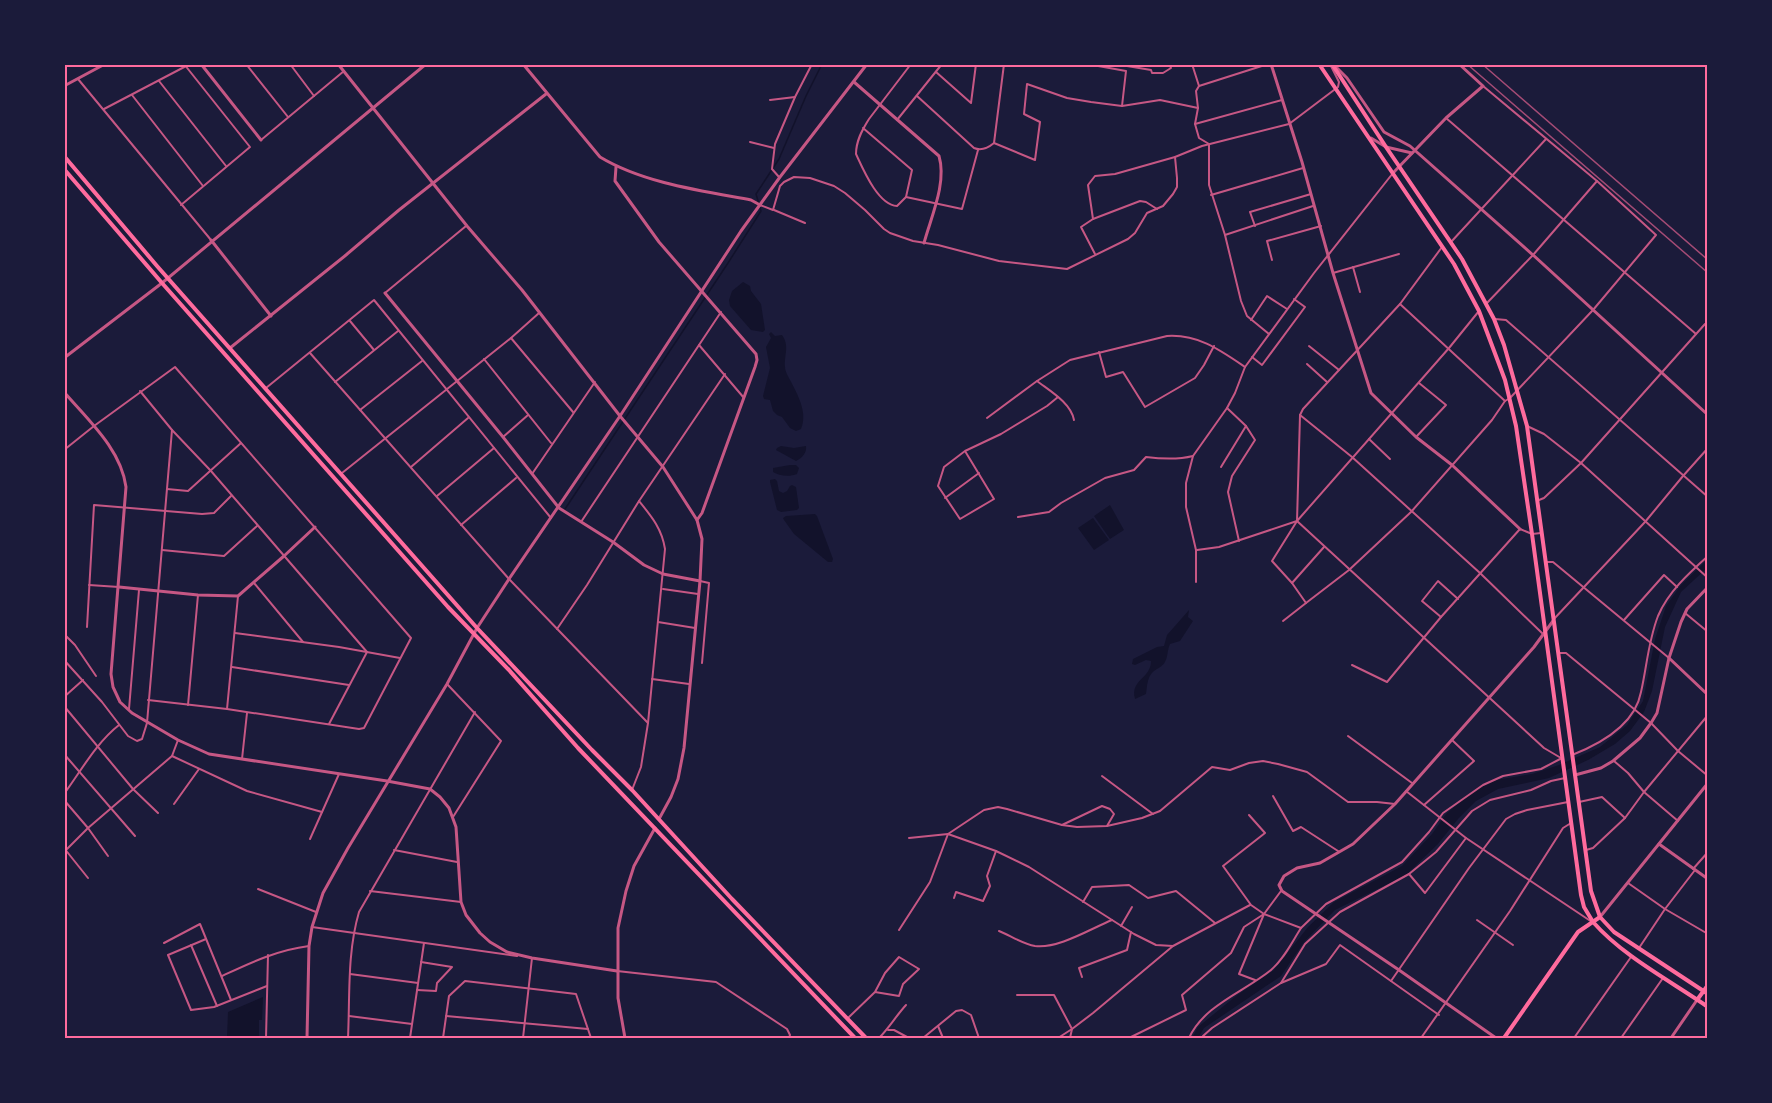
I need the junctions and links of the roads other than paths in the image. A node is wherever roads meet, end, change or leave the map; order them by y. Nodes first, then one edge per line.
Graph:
1 (105, 64) edge
2 (190, 64) edge
3 (201, 64) edge
4 (246, 64) edge
5 (290, 64) edge
6 (338, 64) edge
7 (426, 64) edge
8 (523, 64) edge
9 (812, 64) edge
10 (867, 64) edge
11 (911, 64) edge
12 (942, 64) edge
13 (975, 64) edge
14 (1005, 64) edge
15 (1087, 64) edge
16 (1152, 64) edge
17 (1169, 64) edge
18 (1192, 64) edge
19 (1269, 64) edge
20 (1320, 64) edge
21 (1332, 64) edge
22 (1459, 64) edge
23 (1127, 65) edge
24 (185, 66) edge
25 (1151, 70) junction
26 (344, 71) junction
27 (1126, 71) junction
28 (936, 72) junction
29 (78, 79) junction
30 (159, 81) junction
31 (854, 82) junction
32 (64, 86) edge
33 (1198, 86) junction
34 (1483, 86) junction
35 (1336, 89) junction
36 (546, 94) junction
37 (132, 95) junction
38 (314, 96) junction
39 (917, 96) junction
40 (795, 98) junction
41 (770, 100) dead end
42 (1282, 100) junction
43 (880, 103) junction
44 (1122, 106) junction
45 (373, 108) junction
46 (1198, 108) junction
47 (104, 109) junction
48 (288, 117) junction
49 (1446, 118) junction
50 (897, 120) junction
51 (1195, 124) junction
52 (1289, 124) junction
53 (863, 128) junction
54 (1365, 132) junction
55 (261, 140) joint
56 (1546, 140) junction
57 (750, 142) dead end
58 (994, 143) junction
59 (1209, 144) junction
60 (1386, 147) junction
61 (774, 148) junction
62 (978, 150) junction
63 (1413, 151) junction
64 (64, 156) edge
65 (1175, 157) junction
66 (226, 166) junction
67 (1399, 166) junction
68 (616, 167) junction
69 (1304, 168) junction
70 (64, 169) edge
71 (1393, 174) junction
72 (1513, 175) junction
73 (780, 177) junction
74 (1597, 181) junction
75 (434, 183) junction
76 (203, 186) junction
77 (1311, 194) junction
78 (1211, 195) junction
79 (906, 197) junction
80 (935, 202) junction
81 (181, 205) junction
82 (760, 205) junction
83 (1315, 206) junction
84 (1156, 209) junction
85 (773, 210) junction
86 (1481, 210) junction
87 (1094, 219) junction
88 (1563, 219) junction
89 (805, 223) dead end
90 (467, 225) junction
91 (1255, 226) junction
92 (1321, 226) junction
93 (1225, 235) junction
94 (211, 240) junction
95 (1451, 242) junction
96 (924, 243) junction
97 (1442, 247) junction
98 (1399, 254) dead end
99 (1096, 255) junction
100 (1533, 255) junction
101 (1272, 260) dead end
102 (1353, 267) junction
103 (1623, 272) junction
104 (1333, 273) junction
105 (167, 278) junction
106 (162, 283) junction
107 (702, 291) junction
108 (1360, 292) dead end
109 (385, 293) joint
110 (1294, 299) junction
111 (1401, 304) junction
112 (1486, 304) junction
113 (1287, 309) junction
114 (1593, 310) junction
115 (1479, 311) junction
116 (721, 312) junction
117 (539, 313) junction
118 (271, 316) junction
119 (1494, 319) junction
120 (1251, 320) junction
121 (350, 321) junction
122 (1705, 324) dead end
123 (398, 330) junction
124 (1269, 334) junction
125 (1696, 334) junction
126 (511, 338) junction
127 (698, 344) junction
128 (1214, 346) junction
129 (1309, 346) dead end
130 (230, 348) junction
131 (1449, 348) junction
132 (374, 350) junction
133 (310, 352) junction
134 (1098, 352) junction
135 (1357, 352) junction
136 (1252, 357) junction
137 (1549, 357) junction
138 (64, 358) edge
139 (484, 359) junction
140 (423, 361) junction
141 (1307, 364) dead end
142 (1245, 367) junction
143 (1340, 370) junction
144 (1662, 373) junction
145 (725, 374) junction
146 (457, 381) junction
147 (1037, 381) junction
148 (335, 382) junction
149 (595, 382) junction
150 (1328, 383) junction
151 (1419, 383) junction
152 (266, 388) junction
153 (1517, 389) junction
154 (446, 390) junction
155 (141, 391) junction
156 (64, 392) edge
157 (1058, 397) junction
158 (744, 398) junction
159 (1510, 398) junction
160 (1505, 401) junction
161 (1227, 408) junction
162 (360, 410) junction
163 (573, 413) junction
164 (1390, 413) junction
165 (528, 415) junction
166 (1300, 415) junction
167 (1707, 416) edge
168 (621, 417) junction
169 (469, 418) junction
170 (987, 418) dead end
171 (1074, 420) dead end
172 (1619, 420) junction
173 (93, 426) junction
174 (1246, 426) junction
175 (1527, 426) junction
176 (172, 430) junction
177 (386, 437) junction
178 (503, 437) junction
179 (637, 437) junction
180 (1416, 437) junction
181 (1369, 439) junction
182 (242, 442) junction
183 (552, 444) junction
184 (494, 448) junction
185 (1707, 448) edge
186 (64, 450) edge
187 (965, 451) junction
188 (1193, 456) junction
189 (1352, 457) junction
190 (1390, 459) dead end
191 (1581, 463) junction
192 (1452, 465) junction
193 (411, 467) junction
194 (663, 467) junction
195 (1221, 467) dead end
196 (211, 471) junction
197 (342, 473) junction
198 (979, 473) junction
199 (532, 474) junction
200 (1683, 476) junction
201 (518, 477) junction
202 (167, 489) junction
203 (231, 496) junction
204 (437, 496) junction
205 (1707, 497) edge
206 (945, 498) junction
207 (639, 501) junction
208 (1537, 501) junction
209 (124, 507) junction
210 (558, 508) junction
211 (166, 511) junction
212 (1411, 512) junction
213 (1018, 517) dead end
214 (551, 519) junction
215 (697, 520) junction
216 (1297, 520) junction
217 (581, 522) junction
218 (1645, 522) junction
219 (461, 525) junction
220 (257, 526) junction
221 (315, 527) junction
222 (1520, 529) junction
223 (1541, 533) junction
224 (1532, 534) junction
225 (1239, 540) junction
226 (613, 542) junction
227 (1325, 546) junction
228 (162, 550) junction
229 (1196, 550) junction
230 (284, 556) junction
231 (1707, 556) edge
232 (1545, 562) junction
233 (1696, 568) junction
234 (1349, 570) junction
235 (1480, 573) junction
236 (663, 574) junction
237 (1707, 578) edge
238 (509, 579) junction
239 (700, 582) junction
240 (1196, 582) dead end
241 (254, 583) junction
242 (1292, 583) junction
243 (89, 585) junction
244 (1707, 586) edge
245 (119, 587) junction
246 (1586, 587) junction
247 (1677, 587) junction
248 (662, 589) junction
249 (139, 590) junction
250 (158, 591) junction
251 (698, 594) junction
252 (198, 595) junction
253 (238, 596) junction
254 (1458, 599) junction
255 (1306, 603) junction
256 (1685, 613) junction
257 (1441, 617) junction
258 (1624, 620) junction
259 (1283, 621) dead end
260 (1553, 621) junction
261 (658, 622) junction
262 (87, 627) dead end
263 (477, 628) junction
264 (557, 628) junction
265 (696, 628) junction
266 (1707, 632) edge
267 (235, 633) junction
268 (1544, 633) junction
269 (64, 634) edge
270 (474, 635) junction
271 (1424, 637) junction
272 (303, 642) junction
273 (1651, 643) junction
274 (367, 652) junction
275 (1558, 653) junction
276 (400, 658) junction
277 (1669, 658) junction
278 (64, 660) edge
279 (702, 663) dead end
280 (1352, 665) dead end
281 (232, 667) junction
282 (96, 676) dead end
283 (652, 679) junction
284 (83, 680) junction
285 (447, 684) junction
286 (689, 684) junction
287 (349, 685) junction
288 (1707, 695) edge
289 (64, 697) edge
290 (1489, 697) junction
291 (148, 700) junction
292 (188, 705) junction
293 (64, 706) edge
294 (227, 709) junction
295 (1634, 709) junction
296 (128, 710) junction
297 (475, 712) junction
298 (247, 713) junction
299 (1707, 715) edge
300 (147, 723) junction
301 (648, 723) junction
302 (1652, 723) junction
303 (119, 724) junction
304 (329, 724) junction
305 (1348, 736) dead end
306 (1451, 739) junction
307 (178, 740) junction
308 (98, 746) junction
309 (1678, 751) junction
310 (64, 754) edge
311 (1572, 755) junction
312 (172, 756) junction
313 (1562, 758) junction
314 (242, 759) junction
315 (1613, 761) junction
316 (199, 769) junction
317 (80, 772) junction
318 (339, 774) junction
319 (1575, 775) junction
320 (1102, 776) dead end
321 (1707, 776) edge
322 (1565, 778) junction
323 (387, 781) junction
324 (1412, 783) junction
325 (1707, 783) edge
326 (133, 789) junction
327 (430, 789) junction
328 (632, 790) junction
329 (1406, 791) junction
330 (1644, 792) junction
331 (64, 794) edge
332 (1274, 796) dead end
333 (64, 800) edge
334 (1568, 802) junction
335 (1579, 802) junction
336 (174, 804) dead end
337 (1395, 804) junction
338 (1424, 806) junction
339 (112, 809) junction
340 (322, 812) junction
341 (158, 813) dead end
342 (1153, 814) junction
343 (1249, 815) dead end
344 (453, 817) junction
345 (1439, 818) junction
346 (1625, 818) junction
347 (659, 819) junction
348 (1678, 821) junction
349 (1571, 823) junction
350 (1062, 825) junction
351 (1107, 826) junction
352 (88, 828) junction
353 (655, 828) junction
354 (1455, 830) junction
355 (948, 834) junction
356 (135, 836) dead end
357 (909, 838) dead end
358 (1466, 838) junction
359 (310, 839) dead end
360 (1659, 844) junction
361 (65, 849) edge
362 (394, 850) junction
363 (1483, 850) junction
364 (1585, 850) junction
365 (996, 851) junction
366 (1707, 852) edge
367 (1340, 853) junction
368 (108, 856) dead end
369 (457, 862) junction
370 (1694, 870) junction
371 (1410, 874) junction
372 (88, 878) dead end
373 (1707, 879) edge
374 (1530, 881) junction
375 (1628, 883) junction
376 (258, 889) dead end
377 (370, 891) junction
378 (1282, 891) junction
379 (954, 898) dead end
380 (461, 902) junction
381 (1083, 902) junction
382 (1251, 905) junction
383 (1132, 907) dead end
384 (1665, 909) junction
385 (316, 912) junction
386 (1264, 914) junction
387 (1316, 914) junction
388 (1600, 917) junction
389 (1112, 920) junction
390 (1477, 920) dead end
391 (1329, 922) junction
392 (1593, 922) junction
393 (1215, 923) junction
394 (1121, 926) junction
395 (312, 927) junction
396 (1301, 928) junction
397 (899, 930) dead end
398 (999, 931) dead end
399 (1131, 932) junction
400 (353, 933) junction
401 (1495, 933) junction
402 (1707, 934) edge
403 (206, 939) junction
404 (164, 943) dead end
405 (424, 943) junction
406 (191, 945) junction
407 (1514, 945) dead end
408 (309, 946) junction
409 (1173, 946) junction
410 (1639, 948) junction
411 (268, 956) junction
412 (1632, 956) junction
413 (532, 958) junction
414 (421, 962) junction
415 (1399, 970) junction
416 (617, 971) junction
417 (350, 974) junction
418 (221, 976) junction
419 (1082, 977) dead end
420 (1663, 978) junction
421 (1255, 980) junction
422 (1391, 981) junction
423 (418, 983) junction
424 (1281, 983) junction
425 (1707, 985) edge
426 (267, 986) junction
427 (528, 988) junction
428 (417, 990) junction
429 (875, 992) junction
430 (1705, 992) edge
431 (1017, 995) dead end
432 (231, 1000) junction
433 (1697, 1000) junction
434 (1447, 1004) junction
435 (906, 1005) dead end
436 (217, 1006) junction
437 (1707, 1007) edge
438 (1439, 1015) junction
439 (349, 1016) junction
440 (446, 1016) junction
441 (847, 1019) junction
442 (411, 1024) junction
443 (525, 1024) junction
444 (938, 1026) junction
445 (588, 1029) junction
446 (1072, 1029) junction
447 (888, 1030) junction
448 (266, 1038) edge
449 (307, 1038) edge
450 (348, 1038) edge
451 (410, 1038) edge
452 (443, 1038) edge
453 (523, 1038) edge
454 (591, 1038) edge
455 (625, 1038) edge
456 (789, 1038) edge
457 (852, 1038) edge
458 (866, 1038) edge
459 (879, 1038) edge
460 (919, 1038) edge
461 (924, 1038) edge
462 (943, 1038) edge
463 (979, 1038) edge
464 (1058, 1038) edge
465 (1070, 1038) edge
466 (1129, 1038) edge
467 (1189, 1038) edge
468 (1203, 1038) edge
469 (1421, 1038) edge
470 (1496, 1038) edge
471 (1504, 1038) edge
472 (1574, 1038) edge
473 (1622, 1038) edge
474 (1671, 1038) edge

1 - 29 street
2 - 24 street
3 - 55 street
4 - 48 street
5 - 38 street
6 - 26 street
7 - 45 street
8 - 36 street
9 - 40 street
10 - 31 street
11 - 43 street
12 - 28 street
13 - 28 street
14 - 58 street
15 - 27 street
16 - 25 street
17 - 25 street
18 - 33 street
19 - 33 street
19 - 42 street
20 - 35 main road
21 - 35 street
21 - 60 main road
21 - 63 street
22 - 34 street
23 - 25 street
23 - 27 street
24 - 30 street
24 - 66 street
26 - 38 street
26 - 45 street
27 - 44 street
28 - 39 street
29 - 32 street
29 - 47 street
30 - 37 street
30 - 66 street
31 - 43 street
31 - 73 street
33 - 46 street
34 - 49 street
34 - 56 street
35 - 52 street
35 - 54 main road
36 - 68 street
36 - 75 street
37 - 47 street
37 - 76 street
38 - 48 street
39 - 50 street
39 - 62 street
40 - 41 street
40 - 61 street
42 - 51 street
42 - 52 street
43 - 50 street
43 - 53 street
44 - 46 street
44 - 58 street
45 - 75 street
45 - 94 street
46 - 51 street
47 - 81 street
48 - 55 street
49 - 63 street
49 - 72 street
50 - 80 street
51 - 59 street
52 - 59 street
52 - 69 street
53 - 79 street
53 - 79 street
54 - 60 street
54 - 71 main road
56 - 72 street
56 - 74 street
57 - 61 street
58 - 62 street
59 - 65 street
59 - 78 street
60 - 63 street
60 - 67 main road
61 - 73 street
62 - 80 street
63 - 67 street
63 - 86 street
64 - 105 main road
65 - 84 street
65 - 87 street
66 - 76 street
67 - 71 street
67 - 95 main road
68 - 82 street
68 - 107 street
69 - 77 street
69 - 78 street
70 - 106 main road
71 - 97 main road
71 - 110 street
72 - 86 street
72 - 88 street
73 - 82 street
74 - 88 street
74 - 103 street
75 - 90 street
75 - 118 street
76 - 81 street
77 - 83 street
77 - 91 street
78 - 93 street
79 - 80 street
80 - 96 street
81 - 94 street
82 - 85 street
82 - 107 street
83 - 91 street
83 - 92 street
84 - 87 street
84 - 99 street
85 - 89 street
85 - 96 street
86 - 95 street
86 - 100 street
87 - 99 street
88 - 100 street
88 - 103 street
90 - 109 street
90 - 117 street
91 - 93 street
92 - 101 street
92 - 104 street
93 - 120 street
94 - 105 street
94 - 118 street
95 - 112 main road
96 - 99 street
97 - 111 street
97 - 115 main road
98 - 102 street
100 - 112 street
100 - 114 street
102 - 104 street
102 - 108 street
103 - 114 street
103 - 125 street
104 - 135 street
105 - 106 street
105 - 130 main road
106 - 138 street
106 - 270 main road
107 - 116 street
107 - 168 street
109 - 146 street
110 - 113 street
110 - 136 street
111 - 131 street
111 - 135 street
112 - 119 main road
113 - 120 street
113 - 124 street
114 - 137 street
114 - 144 street
115 - 131 street
115 - 159 main road
116 - 127 street
116 - 158 street
117 - 126 street
117 - 149 street
118 - 130 street
119 - 137 street
119 - 153 main road
120 - 124 street
121 - 123 street
121 - 132 street
121 - 133 street
122 - 125 street
123 - 132 street
123 - 140 street
124 - 136 street
125 - 144 street
126 - 139 street
126 - 163 street
127 - 145 street
127 - 179 street
128 - 134 street
128 - 134 street
128 - 142 street
129 - 143 street
130 - 152 main road
131 - 151 street
131 - 160 street
132 - 148 street
133 - 148 street
133 - 152 street
134 - 147 street
135 - 143 street
135 - 164 street
136 - 142 street
137 - 153 street
137 - 172 street
139 - 146 street
139 - 165 street
140 - 154 street
140 - 162 street
141 - 150 street
142 - 161 street
143 - 150 street
144 - 167 street
144 - 172 street
145 - 158 street
145 - 194 street
146 - 154 street
146 - 178 street
147 - 157 street
147 - 170 street
148 - 162 street
149 - 163 street
149 - 168 street
150 - 166 street
151 - 164 street
151 - 180 street
152 - 197 main road
153 - 159 street
153 - 175 main road
154 - 169 street
154 - 177 street
155 - 173 street
155 - 176 street
155 - 182 street
156 - 173 street
157 - 171 street
157 - 187 street
158 - 215 street
159 - 160 street
159 - 224 main road
160 - 192 street
161 - 174 street
161 - 188 street
162 - 177 street
163 - 183 street
164 - 180 street
164 - 181 street
165 - 178 street
165 - 183 street
166 - 189 street
166 - 216 street
168 - 179 street
168 - 210 street
169 - 184 street
169 - 193 street
172 - 191 street
172 - 200 street
173 - 186 street
173 - 209 street
174 - 195 street
174 - 225 street
175 - 191 street
175 - 208 main road
176 - 196 street
176 - 202 street
177 - 193 street
177 - 197 street
178 - 199 street
179 - 194 street
179 - 217 street
180 - 192 street
181 - 189 street
181 - 190 street
182 - 196 street
182 - 221 street
183 - 199 street
184 - 201 street
184 - 204 street
185 - 200 street
187 - 198 street
187 - 206 street
188 - 213 street
188 - 229 street
189 - 212 street
189 - 216 street
191 - 208 street
191 - 218 street
192 - 212 street
192 - 222 street
193 - 204 street
194 - 207 street
194 - 215 street
196 - 202 street
196 - 203 street
197 - 263 main road
198 - 206 street
198 - 206 street
199 - 210 street
200 - 205 street
200 - 218 street
201 - 214 street
201 - 219 street
202 - 211 street
203 - 211 street
203 - 220 street
204 - 219 street
207 - 226 street
207 - 236 street
208 - 223 main road
209 - 211 street
209 - 243 street
209 - 245 street
210 - 214 street
210 - 217 street
211 - 228 street
212 - 234 street
212 - 235 street
214 - 238 street
215 - 239 street
216 - 225 street
216 - 227 street
216 - 242 street
217 - 226 street
218 - 233 street
218 - 246 street
219 - 238 street
220 - 228 street
220 - 230 street
221 - 230 street
221 - 276 street
222 - 224 street
222 - 235 street
223 - 224 street
223 - 232 main road
224 - 268 main road
225 - 229 street
226 - 236 street
226 - 264 street
227 - 234 street
227 - 242 street
228 - 250 street
229 - 240 street
230 - 241 street
230 - 274 street
231 - 233 street
232 - 246 street
232 - 260 main road
233 - 237 street
233 - 247 street
234 - 255 street
234 - 271 street
235 - 254 street
235 - 268 street
236 - 239 street
236 - 248 street
238 - 263 street
238 - 264 street
239 - 251 street
239 - 279 street
241 - 253 street
241 - 272 street
242 - 255 street
243 - 245 street
243 - 262 street
244 - 256 street
245 - 249 street
245 - 296 street
246 - 258 street
246 - 260 street
247 - 258 street
247 - 273 street
248 - 251 street
248 - 261 street
249 - 250 street
249 - 296 street
250 - 252 street
250 - 291 street
251 - 265 street
252 - 253 street
252 - 292 street
253 - 267 street
254 - 257 street
254 - 257 street
255 - 259 street
256 - 266 street
256 - 277 street
257 - 271 street
258 - 273 street
260 - 268 street
260 - 275 main road
261 - 265 street
261 - 283 street
263 - 270 street
263 - 328 main road
264 - 301 street
265 - 286 street
267 - 272 street
267 - 281 street
268 - 290 street
268 - 313 main road
269 - 282 street
270 - 285 street
270 - 353 main road
271 - 280 street
271 - 290 street
272 - 274 street
273 - 277 street
273 - 295 street
274 - 276 street
274 - 287 street
275 - 295 street
275 - 311 main road
276 - 304 street
277 - 288 street
277 - 302 street
278 - 284 street
281 - 287 street
281 - 294 street
283 - 286 street
283 - 301 street
284 - 289 street
284 - 303 street
285 - 297 street
285 - 323 street
286 - 347 street
287 - 304 street
290 - 306 street
290 - 313 street
291 - 292 street
291 - 300 street
292 - 294 street
293 - 308 street
294 - 298 street
295 - 302 street
295 - 311 street
296 - 300 street
297 - 327 street
297 - 344 street
298 - 304 street
298 - 314 street
299 - 309 street
300 - 303 street
300 - 307 street
301 - 328 street
302 - 309 street
302 - 315 street
303 - 308 street
305 - 324 street
306 - 324 street
306 - 338 street
307 - 312 street
307 - 314 street
308 - 317 street
308 - 326 street
309 - 321 street
309 - 330 street
310 - 317 street
311 - 319 main road
312 - 316 street
312 - 326 street
313 - 322 main road
313 - 345 street
314 - 318 street
315 - 319 street
315 - 330 street
316 - 336 street
316 - 340 street
317 - 331 street
317 - 339 street
318 - 323 street
318 - 340 street
319 - 335 main road
320 - 342 street
322 - 334 main road
322 - 354 street
323 - 327 street
323 - 385 street
324 - 329 street
325 - 348 street
326 - 339 street
326 - 341 street
327 - 344 street
327 - 362 street
328 - 347 main road
329 - 337 street
329 - 338 street
330 - 346 street
330 - 348 street
332 - 367 street
333 - 352 street
334 - 349 main road
334 - 363 street
335 - 346 street
335 - 364 main road
337 - 342 street
337 - 367 street
338 - 345 street
339 - 352 street
339 - 356 street
340 - 359 street
342 - 351 street
343 - 382 street
344 - 369 street
345 - 354 street
345 - 387 street
346 - 364 street
347 - 441 main road
348 - 360 street
349 - 374 street
349 - 392 main road
350 - 351 street
350 - 351 street
350 - 355 street
352 - 361 street
352 - 368 street
353 - 416 street
353 - 457 main road
354 - 358 street
354 - 371 street
355 - 357 street
355 - 365 street
355 - 397 street
358 - 363 street
358 - 371 street
360 - 370 street
360 - 375 street
361 - 372 street
362 - 369 street
362 - 377 street
363 - 374 street
363 - 415 street
364 - 388 main road
365 - 379 street
365 - 381 street
366 - 370 street
367 - 378 street
369 - 380 street
370 - 373 street
370 - 384 street
371 - 391 street
374 - 392 street
374 - 401 street
375 - 384 street
375 - 388 street
376 - 385 street
377 - 380 street
377 - 400 street
378 - 386 street
378 - 387 street
380 - 413 street
381 - 389 street
381 - 393 street
382 - 386 street
382 - 393 street
383 - 394 street
384 - 402 street
384 - 410 street
385 - 395 street
386 - 396 street
386 - 421 street
386 - 466 street
387 - 391 street
387 - 396 street
388 - 392 main road
388 - 410 main road
389 - 394 street
389 - 398 street
390 - 401 street
391 - 415 street
391 - 424 street
392 - 412 main road
392 - 471 main road
393 - 409 street
394 - 399 street
395 - 400 street
395 - 408 street
396 - 421 street
399 - 409 street
399 - 419 street
400 - 405 street
400 - 417 street
401 - 407 street
401 - 434 street
403 - 404 street
403 - 406 street
403 - 418 street
405 - 413 street
405 - 414 street
406 - 436 street
406 - 436 street
408 - 411 street
408 - 449 street
409 - 446 street
410 - 430 main road
411 - 418 street
411 - 426 street
412 - 420 main road
412 - 472 street
413 - 416 street
413 - 427 street
414 - 423 street
414 - 428 street
415 - 422 street
415 - 434 street
416 - 455 street
416 - 456 street
417 - 423 street
417 - 439 street
418 - 432 street
420 - 433 main road
420 - 473 street
421 - 467 street
422 - 424 street
422 - 438 street
423 - 428 street
424 - 468 street
425 - 430 main road
426 - 432 street
426 - 448 street
427 - 440 street
427 - 443 street
427 - 445 street
428 - 442 street
429 - 429 street
429 - 441 street
430 - 433 main road
431 - 446 street
432 - 436 street
433 - 437 main road
433 - 474 street
434 - 438 street
434 - 470 street
435 - 447 street
438 - 469 street
439 - 442 street
439 - 450 street
440 - 443 street
440 - 452 street
441 - 458 main road
442 - 451 street
443 - 445 street
443 - 453 street
444 - 461 street
444 - 462 street
444 - 463 street
445 - 454 street
446 - 464 street
446 - 465 street
447 - 459 street
447 - 460 street

